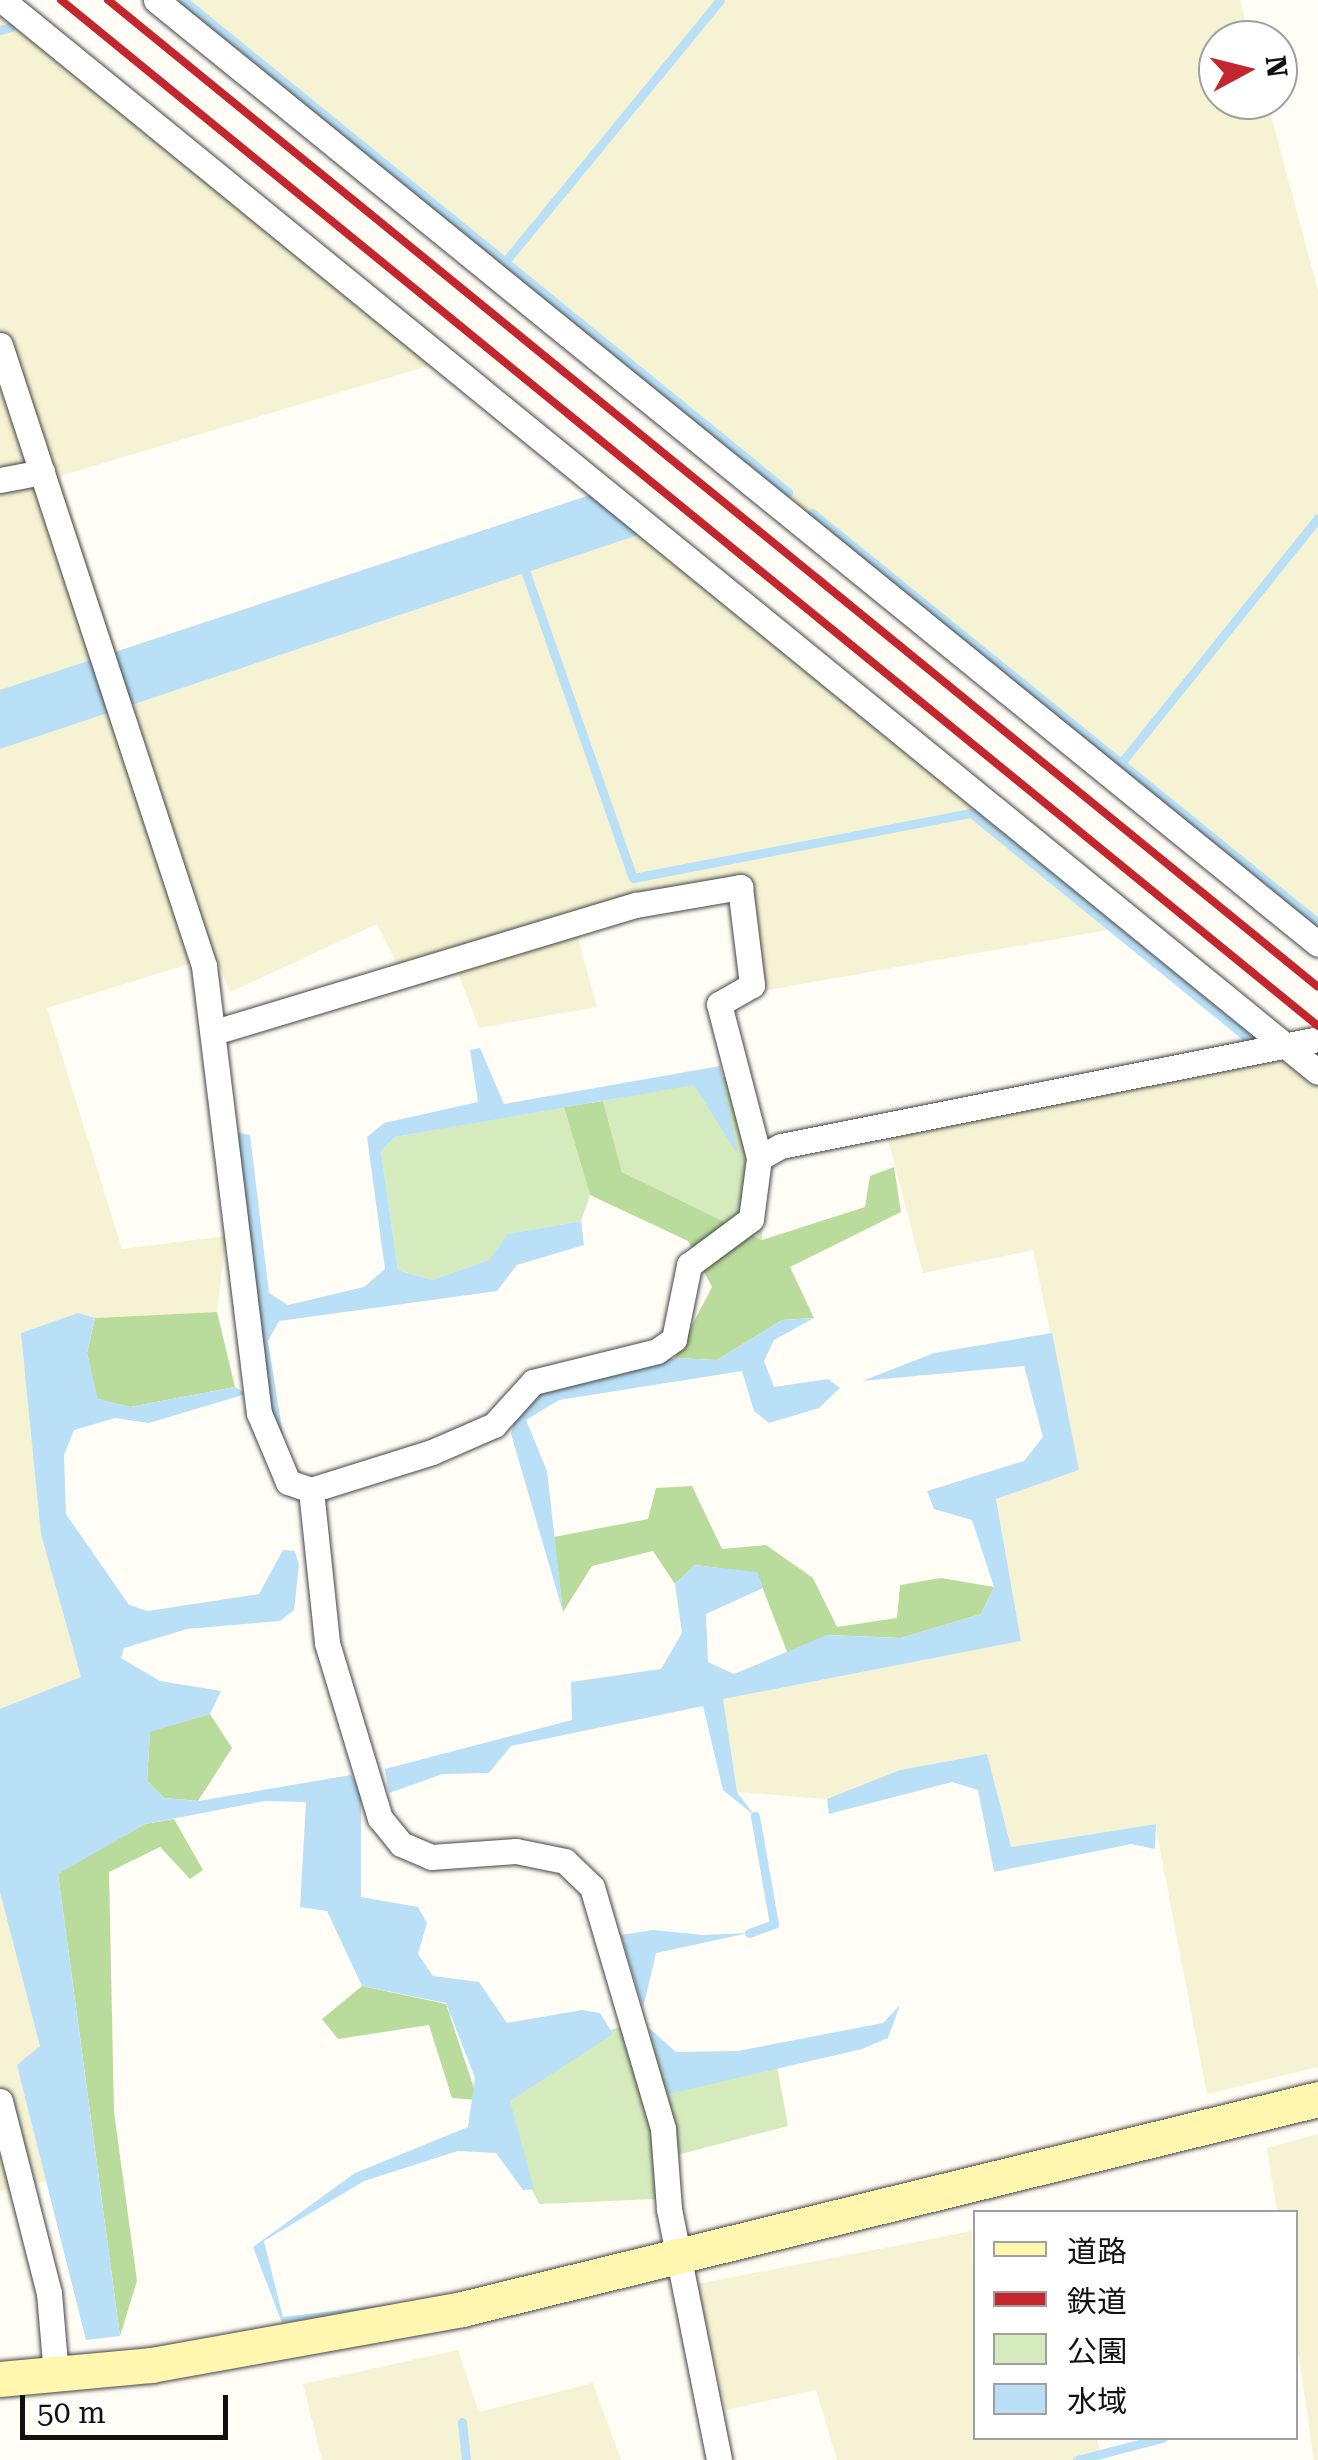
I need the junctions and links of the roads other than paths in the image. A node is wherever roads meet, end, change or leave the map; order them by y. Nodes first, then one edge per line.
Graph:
1 (2, 0) edge
2 (156, 0) edge
3 (0, 345) edge
4 (42, 472) junction
5 (0, 480) edge
6 (1318, 944) edge
7 (218, 1031) junction
8 (1318, 1038) edge
9 (1287, 1046) junction
10 (1318, 1072) edge
11 (759, 1158) junction
12 (311, 1490) junction
13 (1318, 2099) edge
14 (0, 2101) edge
15 (678, 2257) junction
16 (56, 2375) junction
17 (0, 2378) edge
18 (719, 2460) edge

1 - 9 street
2 - 6 street
3 - 4 street
4 - 5 street
4 - 7 street
7 - 11 street
7 - 12 street
8 - 9 street
9 - 10 street
9 - 11 street
11 - 12 street
12 - 15 street
13 - 15 street
14 - 16 street
15 - 16 street
15 - 18 street
16 - 17 street

